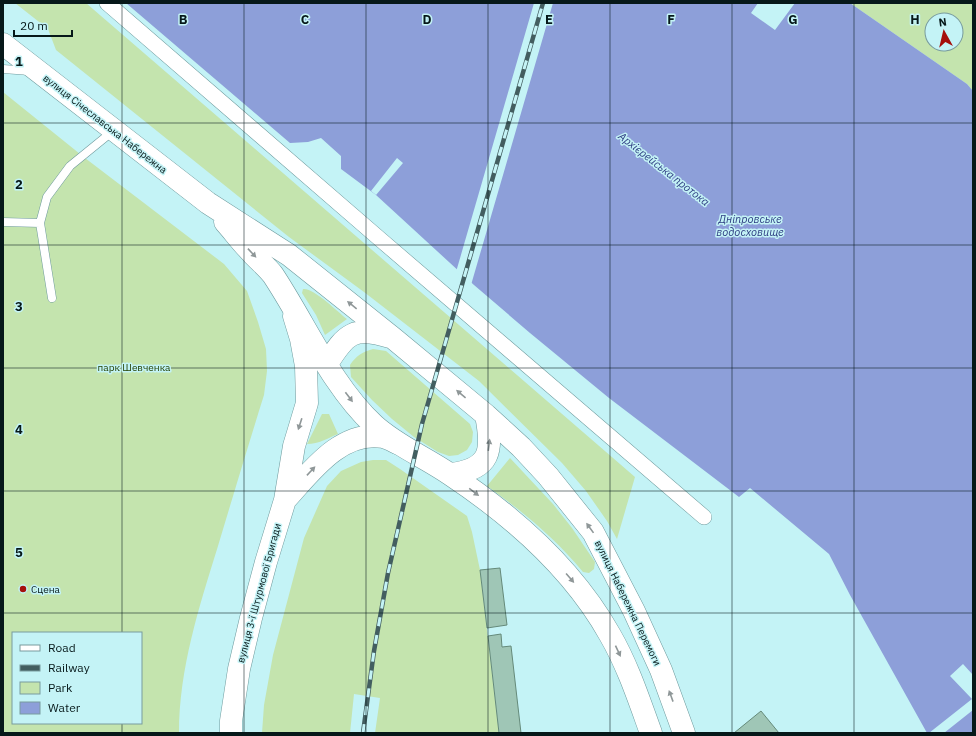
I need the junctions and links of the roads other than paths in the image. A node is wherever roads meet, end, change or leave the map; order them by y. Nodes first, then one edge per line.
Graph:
1 (107, 3) edge
2 (3, 44) edge
3 (3, 70) edge
4 (38, 72) junction
5 (114, 131) junction
6 (208, 203) junction
7 (3, 222) edge
8 (40, 223) junction
9 (52, 298) dead end
10 (290, 304) junction
11 (393, 338) junction
12 (327, 364) junction
13 (307, 403) junction
14 (486, 415) junction
15 (397, 443) junction
16 (450, 474) junction
17 (285, 500) junction
18 (704, 517) dead end
19 (231, 733) edge
20 (651, 733) edge
21 (684, 733) edge

1 - 18 street
2 - 4 main road, вулиця Січеславська Набережна
3 - 4 lane
4 - 5 main road, вулиця Січеславська Набережна
5 - 6 main road, вулиця Січеславська Набережна
5 - 8 lane
6 -> 10 main road, вулиця Січеславська Набережна
11 -> 6 main road, вулиця Січеславська Набережна
7 - 8 lane
8 - 9 lane
10 - 12 main road, вулиця Січеславська Набережна
10 - 13 main road, вулиця 3-ї Штурмової Бригади
11 - 12 main road, вулиця 3-ї Штурмової Бригади
14 -> 11 main road, вулиця Набережна Перемоги
12 - 13 main road, вулиця 3-ї Штурмової Бригади
12 -> 15 main road
13 -> 17 main road, вулиця 3-ї Штурмової Бригади
16 -> 14 main road
21 -> 14 main road, вулиця Набережна Перемоги
15 - 16 main road
17 -> 15 main road, вулиця 3-ї Штурмової Бригади
16 -> 20 main road
17 - 19 main road, вулиця 3-ї Штурмової Бригади

